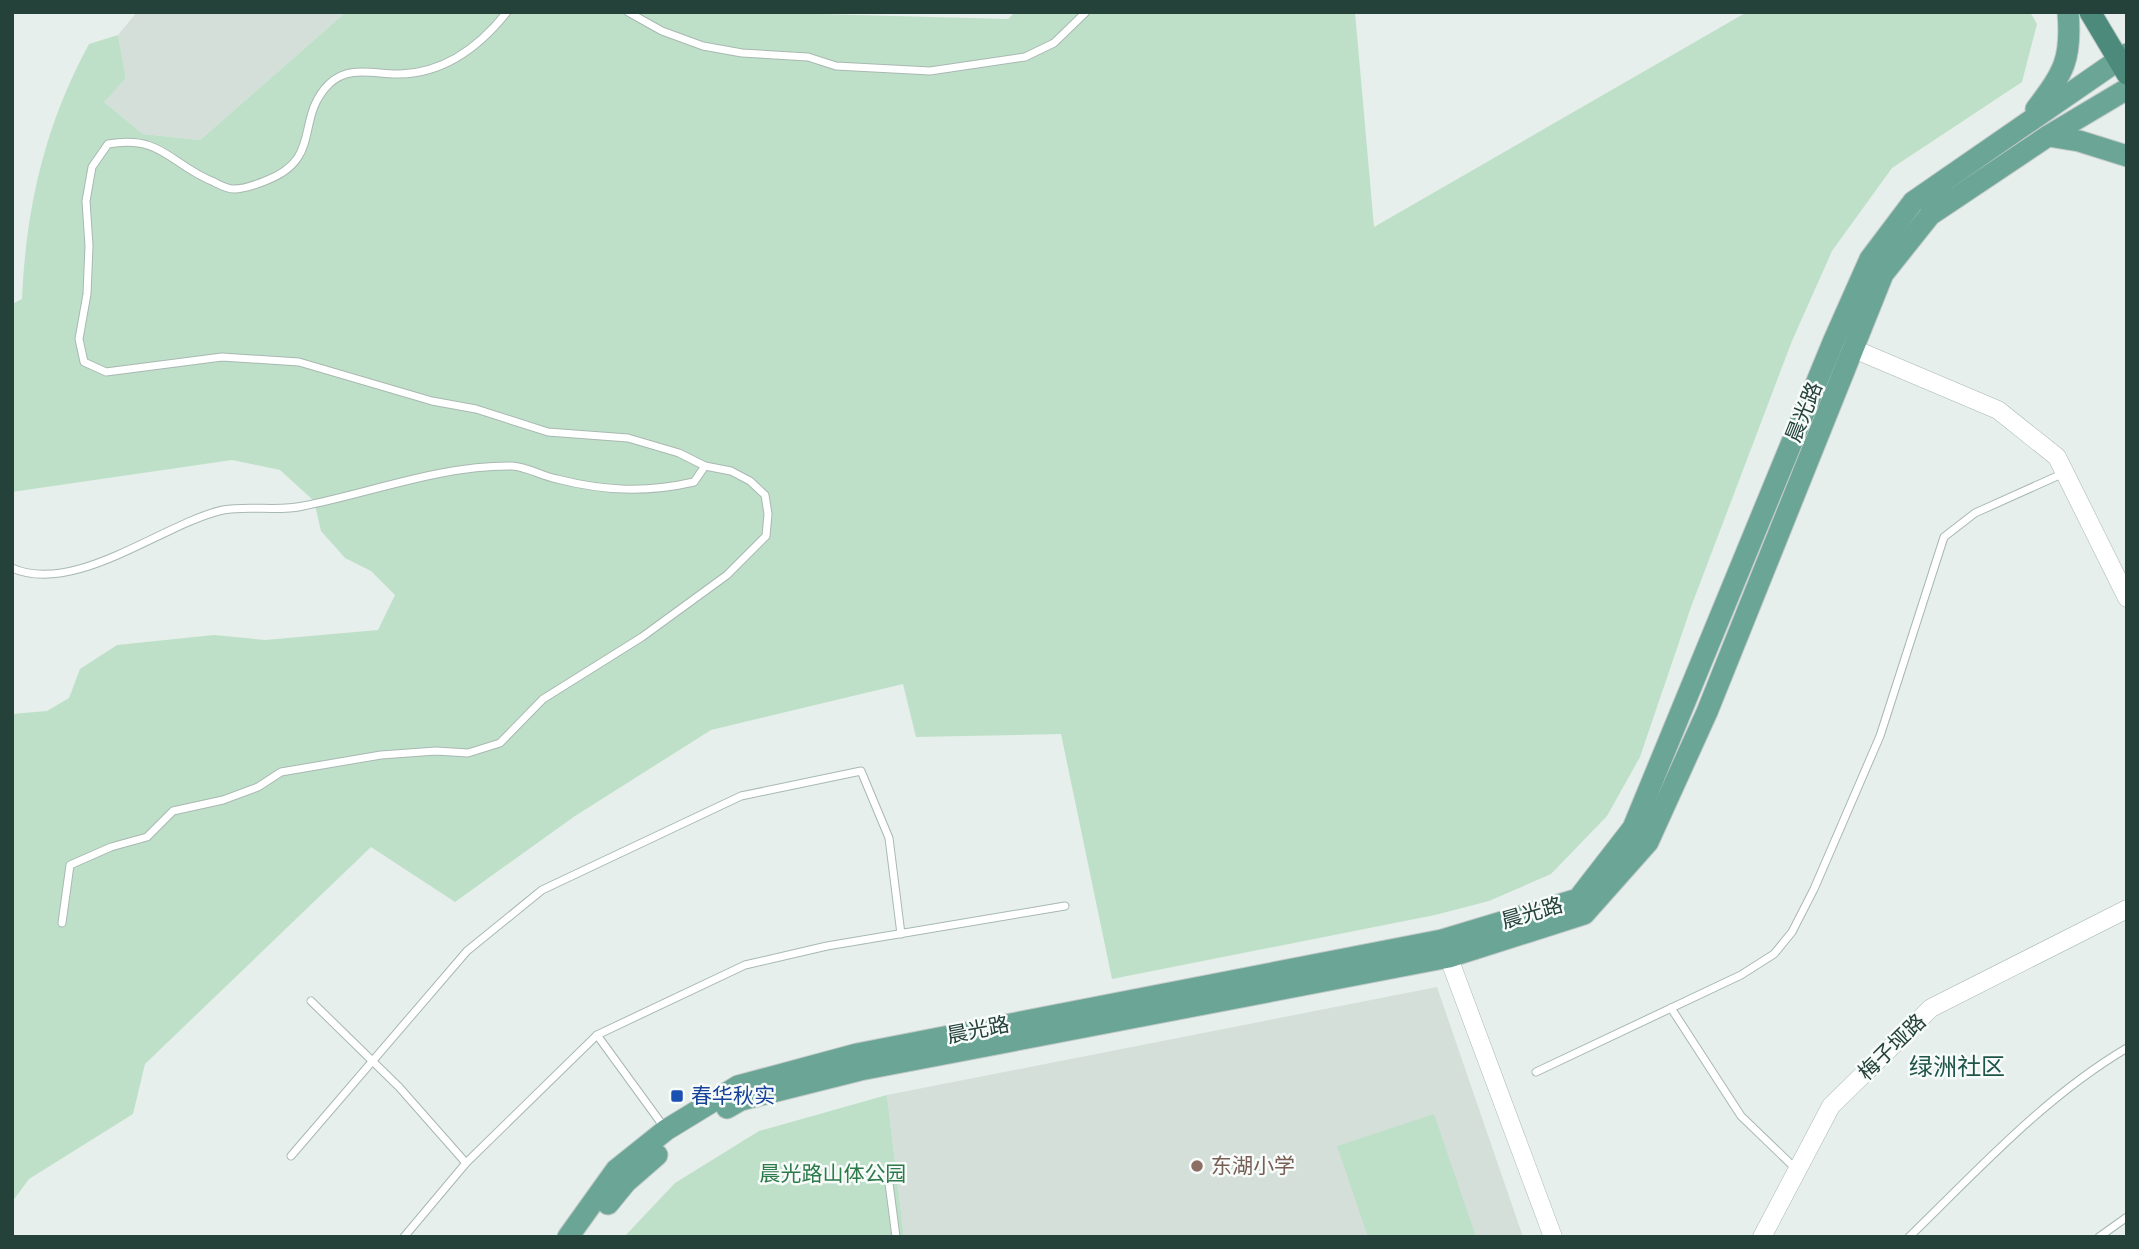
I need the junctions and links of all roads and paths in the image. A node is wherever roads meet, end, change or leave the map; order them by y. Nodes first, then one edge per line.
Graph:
1 (507, 12) edge
2 (628, 12) edge
3 (1086, 12) edge
4 (2068, 12) edge
5 (2090, 12) edge
6 (2124, 62) edge
7 (2127, 89) edge
8 (2025, 124) junction
9 (2048, 136) junction
10 (2127, 156) edge
11 (1834, 340) junction
12 (1855, 350) junction
13 (705, 466) junction
14 (2064, 473) junction
15 (12, 568) edge
16 (2127, 598) edge
17 (1065, 906) dead end
18 (2127, 909) edge
19 (62, 923) dead end
20 (901, 934) junction
21 (1446, 948) junction
22 (311, 1002) dead end
23 (1671, 1008) junction
24 (597, 1035) junction
25 (2127, 1048) edge
26 (372, 1061) junction
27 (1536, 1072) dead end
28 (666, 1130) junction
29 (291, 1156) dead end
30 (466, 1163) junction
31 (1798, 1171) junction
32 (889, 1184) dead end
33 (2127, 1217) edge
34 (404, 1237) edge
35 (568, 1237) edge
36 (584, 1237) edge
37 (896, 1237) edge
38 (1553, 1237) edge
39 (1762, 1237) edge
40 (1909, 1237) edge
41 (2099, 1237) edge

1 - 13 lane
2 - 3 lane
4 - 8 main road
5 - 6 highway
6 - 8 main road, 晨光路
7 - 9 main road, 晨光路
8 - 11 main road, 晨光路
9 - 10 main road
9 - 12 main road, 晨光路
11 - 12 street
11 - 21 main road, 晨光路
12 - 14 street
12 - 21 main road, 晨光路
13 - 15 lane
13 - 19 lane
14 - 16 street
14 - 23 lane
17 - 20 lane
18 - 31 street, 梅子垭路
20 - 24 lane
20 - 26 lane
21 - 28 main road, 晨光路
21 - 36 main road, 晨光路
21 - 38 street
22 - 26 lane
23 - 27 lane
23 - 31 lane
24 - 28 lane
24 - 30 lane
25 - 40 lane
26 - 29 lane
26 - 30 lane
28 - 35 main road, 晨光路
30 - 34 lane
31 - 39 street, 梅子垭路
32 - 37 lane
33 - 41 lane

